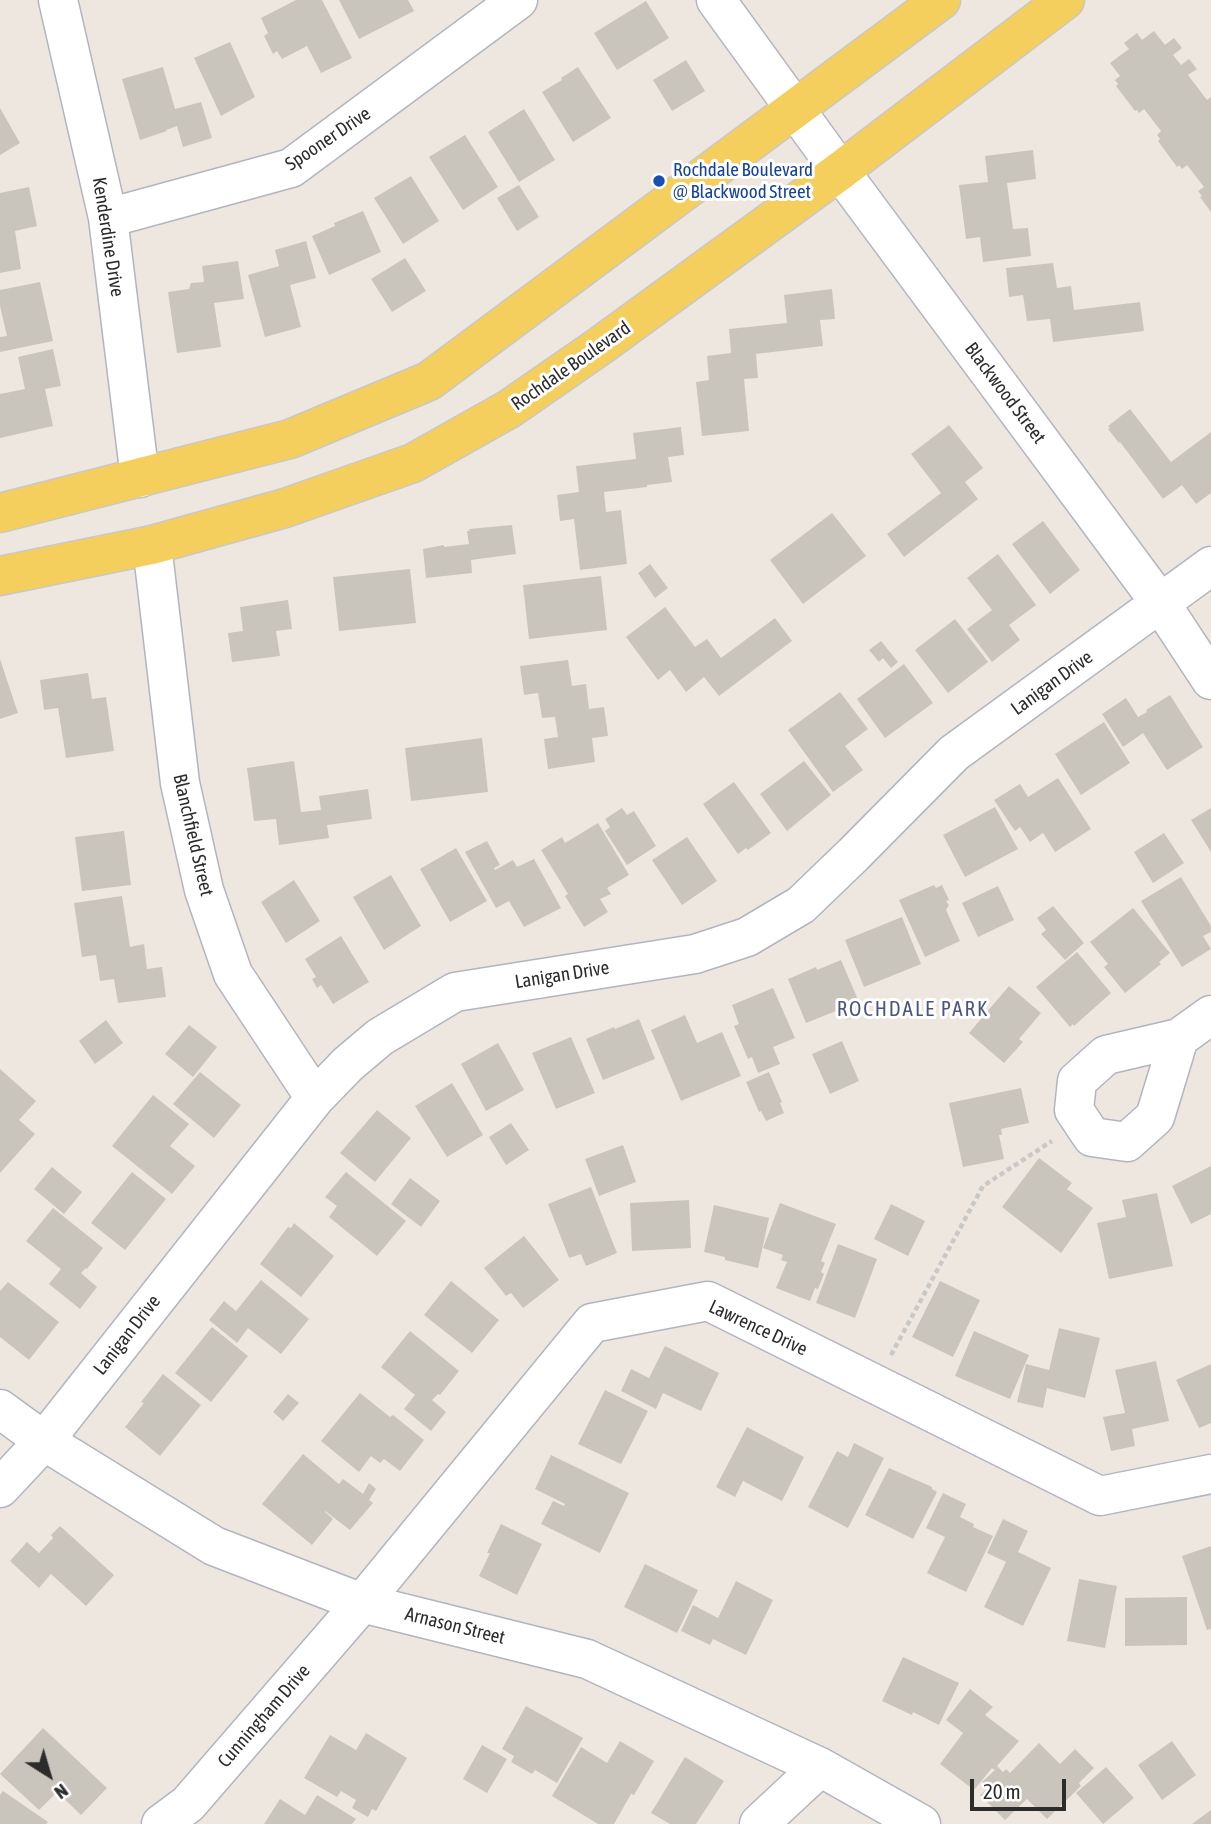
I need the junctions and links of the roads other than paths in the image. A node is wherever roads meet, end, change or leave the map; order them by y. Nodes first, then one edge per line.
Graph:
1 (58, 0) edge
2 (518, 0) edge
3 (716, 0) edge
4 (941, 0) edge
5 (1065, 0) edge
6 (795, 109) junction
7 (840, 171) junction
8 (108, 218) junction
9 (140, 478) junction
10 (0, 513) edge
11 (152, 545) junction
12 (1211, 566) edge
13 (0, 576) edge
14 (1161, 604) junction
15 (1211, 680) edge
16 (1211, 1015) edge
17 (1179, 1038) junction
18 (315, 1098) junction
19 (0, 1409) edge
20 (44, 1441) junction
21 (1211, 1474) edge
22 (0, 1488) edge
23 (362, 1602) junction
24 (820, 1767) junction
25 (161, 1824) edge
26 (759, 1824) edge
27 (921, 1824) edge

1 - 8 street, Kenderdine Drive
2 - 8 street, Spooner Drive
3 - 6 street
4 - 6 main road
5 - 7 main road, Rochdale Boulevard
6 - 7 street, Blackwood Street
6 - 9 main road
7 - 11 main road, Rochdale Boulevard
7 - 14 street, Blackwood Street
8 - 9 street, Kenderdine Drive
9 - 10 main road
11 - 13 main road, Rochdale Boulevard
11 - 18 street, Blanchfield Street
12 - 14 street, Lanigan Drive
14 - 15 street, Blackwood Street
14 - 18 street, Lanigan Drive
16 - 17 street
17 - 17 street
18 - 20 street, Lanigan Drive
19 - 20 street, Arnason Street
20 - 22 street, Lanigan Drive
20 - 23 street, Arnason Street
21 - 23 street, Lawrence Drive
23 - 24 street, Arnason Street
23 - 25 street, Cunningham Drive
24 - 26 street
24 - 27 street, Arnason Street

